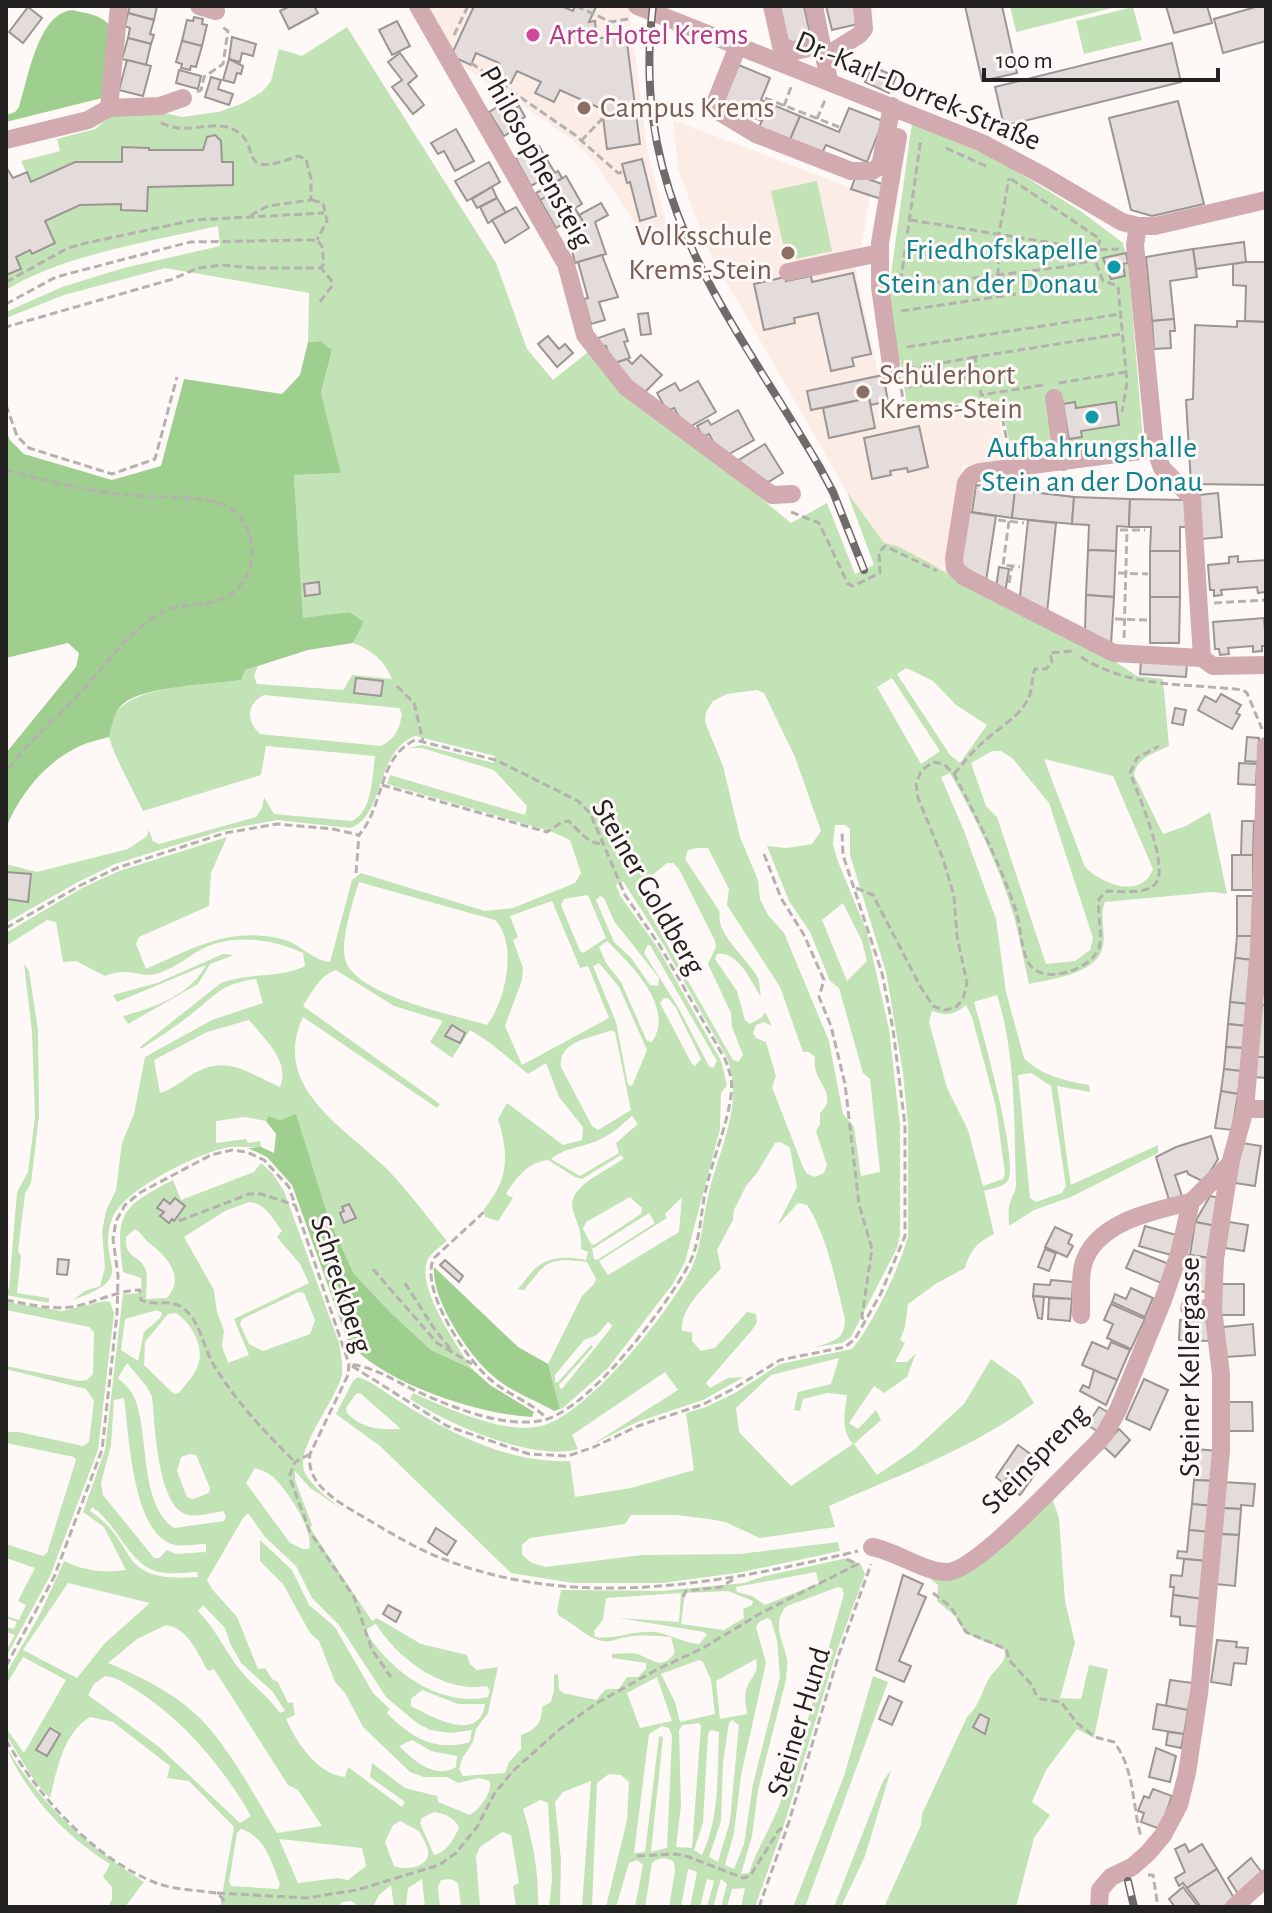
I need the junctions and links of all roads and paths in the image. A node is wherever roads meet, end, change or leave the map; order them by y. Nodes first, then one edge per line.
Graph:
1 (119, 6) edge
2 (418, 6) edge
3 (468, 6) edge
4 (576, 6) edge
5 (772, 6) edge
6 (814, 6) edge
7 (862, 6) edge
8 (208, 8) edge
9 (634, 12) edge
10 (455, 34) dead end
11 (738, 46) junction
12 (823, 51) junction
13 (461, 57) dead end
14 (792, 83) dead end
15 (827, 89) junction
16 (183, 98) joint
17 (765, 98) dead end
18 (784, 106) junction
19 (135, 107) junction
20 (109, 108) junction
21 (897, 108) junction
22 (603, 118) dead end
23 (817, 119) junction
24 (839, 127) dead end
25 (921, 138) dead end
26 (6, 140) edge
27 (581, 141) junction
28 (946, 148) dead end
29 (995, 170) dead end
30 (624, 172) dead end
31 (1002, 174) dead end
32 (1009, 178) junction
33 (311, 200) junction
34 (1266, 200) edge
35 (324, 213) junction
36 (248, 216) junction
37 (910, 220) junction
38 (1138, 226) junction
39 (999, 234) junction
40 (317, 240) junction
41 (1124, 248) dead end
42 (1096, 250) junction
43 (880, 253) junction
44 (1095, 260) junction
45 (321, 268) junction
46 (788, 272) dead end
47 (998, 276) junction
48 (1103, 281) junction
49 (6, 282) edge
50 (900, 288) junction
51 (898, 298) dead end
52 (320, 302) dead end
53 (6, 304) edge
54 (1120, 314) junction
55 (901, 323) dead end
56 (6, 327) edge
57 (1122, 334) junction
58 (903, 335) dead end
59 (975, 357) junction
60 (902, 365) junction
61 (1126, 372) junction
62 (978, 376) junction
63 (177, 377) dead end
64 (1054, 398) dead end
65 (6, 405) edge
66 (1122, 412) dead end
67 (1155, 449) junction
68 (1063, 462) junction
69 (1013, 468) junction
70 (6, 470) edge
71 (792, 494) dead end
72 (772, 495) junction
73 (998, 520) dead end
74 (1009, 521) junction
75 (1024, 523) dead end
76 (1120, 530) dead end
77 (1127, 530) junction
78 (1145, 530) dead end
79 (1020, 567) dead end
80 (1118, 573) dead end
81 (1126, 573) junction
82 (1148, 574) dead end
83 (848, 584) dead end
84 (1266, 600) edge
85 (1198, 605) junction
86 (1115, 619) dead end
87 (1124, 620) junction
88 (1147, 620) dead end
89 (1072, 651) dead end
90 (1123, 653) junction
91 (1202, 658) junction
92 (1266, 665) edge
93 (1199, 685) dead end
94 (397, 686) dead end
95 (1266, 736) edge
96 (423, 741) junction
97 (1159, 746) dead end
98 (1266, 746) edge
99 (6, 773) edge
100 (954, 774) junction
101 (382, 785) junction
102 (842, 831) dead end
103 (359, 835) junction
104 (605, 844) junction
105 (764, 854) dead end
106 (356, 873) dead end
107 (856, 888) junction
108 (6, 928) edge
109 (1245, 1109) junction
110 (1266, 1109) edge
111 (1230, 1164) junction
112 (1191, 1202) junction
113 (295, 1205) junction
114 (484, 1212) dead end
115 (179, 1221) dead end
116 (373, 1269) dead end
117 (405, 1283) dead end
118 (117, 1292) junction
119 (6, 1300) edge
120 (1189, 1308) dead end
121 (1213, 1309) junction
122 (1081, 1315) dead end
123 (864, 1324) junction
124 (455, 1354) junction
125 (349, 1364) junction
126 (475, 1366) junction
127 (548, 1420) junction
128 (310, 1454) junction
129 (295, 1462) junction
130 (872, 1547) junction
131 (844, 1554) junction
132 (737, 1577) junction
133 (933, 1593) dead end
134 (683, 1597) dead end
135 (6, 1666) edge
136 (391, 1677) dead end
137 (6, 1740) edge
138 (788, 1825) junction
139 (1142, 1841) dead end
140 (637, 1856) dead end
141 (1153, 1875) dead end
142 (1266, 1878) edge
143 (217, 1893) junction
144 (224, 1907) edge
145 (759, 1907) edge
146 (1099, 1907) edge
147 (1158, 1907) edge
148 (1234, 1907) edge

1 - 20 street
2 - 72 street, Philosophensteig
3 - 10 path
4 - 9 path
5 - 12 street
6 - 12 street
7 - 12 street
8 - 16 path
9 - 11 street, Dr.-Karl-Dorrek-Straße
11 - 15 street, Dr.-Karl-Dorrek-Straße
11 - 21 street
12 - 15 street
13 - 27 path
14 - 18 path
15 - 21 street, Dr.-Karl-Dorrek-Straße
15 - 23 path
16 - 19 street
17 - 18 path
18 - 23 path
19 - 20 street
19 - 33 path
20 - 26 street
21 - 38 street, Dr.-Karl-Dorrek-Straße
21 - 43 street
22 - 27 path
23 - 24 path
25 - 37 path
27 - 30 path
28 - 29 path
31 - 32 path
32 - 39 path
32 - 42 path
33 - 35 path
33 - 36 path
34 - 38 street, Dr.-Karl-Dorrek-Straße
35 - 36 path
35 - 40 path
36 - 49 path
37 - 39 path
37 - 50 path
38 - 67 street
39 - 42 path
39 - 47 path
40 - 45 path
40 - 53 path
41 - 42 path
42 - 44 path
43 - 46 street
43 - 60 street
44 - 47 path
44 - 48 path
45 - 52 path
45 - 56 path
47 - 50 path
48 - 54 path
48 - 55 path
50 - 51 path
54 - 57 path
54 - 58 path
57 - 59 path
57 - 61 path
59 - 60 path
59 - 62 path
60 - 62 path
60 - 69 path
61 - 62 path
61 - 66 path
63 - 65 path
64 - 68 street
67 - 68 street
67 - 85 street
68 - 69 street
69 - 90 street
70 - 99 path
71 - 72 street
72 - 83 path
73 - 74 path
74 - 75 path
74 - 79 path
76 - 77 path
77 - 78 path
77 - 81 path
80 - 81 path
81 - 82 path
81 - 87 path
84 - 85 path
85 - 91 street
86 - 87 path
87 - 88 path
87 - 90 path
89 - 100 path
90 - 91 street
91 - 92 street
93 - 95 path
94 - 96 path
96 - 101 path
96 - 104 path, Steiner Goldberg
97 - 100 path
98 - 109 street, Steiner Kellergasse
100 - 107 path
101 - 103 path
101 - 104 path
102 - 107 path
103 - 106 path
103 - 108 path
104 - 127 path, Steiner Goldberg
105 - 123 path
107 - 123 path
109 - 110 street
109 - 111 street, Steiner Kellergasse
111 - 112 street
111 - 121 street, Steiner Kellergasse
112 - 122 street
112 - 130 street, Steinspreng
113 - 115 path
113 - 118 path, Schreckberg
113 - 125 path, Schreckberg
114 - 126 path
116 - 124 path
117 - 124 path
118 - 119 path
118 - 129 path
118 - 135 path
120 - 121 street
121 - 146 street, Steiner Kellergasse
123 - 125 path
124 - 126 path
125 - 127 path
125 - 128 path, Schreckberg
126 - 127 path
128 - 129 path
128 - 132 path
129 - 136 path
130 - 131 path
130 - 138 path, Steiner Hund
131 - 132 path
131 - 143 path
132 - 134 path
133 - 139 path
137 - 143 path
138 - 140 path
138 - 145 path, Steiner Hund
141 - 147 path
142 - 148 street
143 - 144 path

